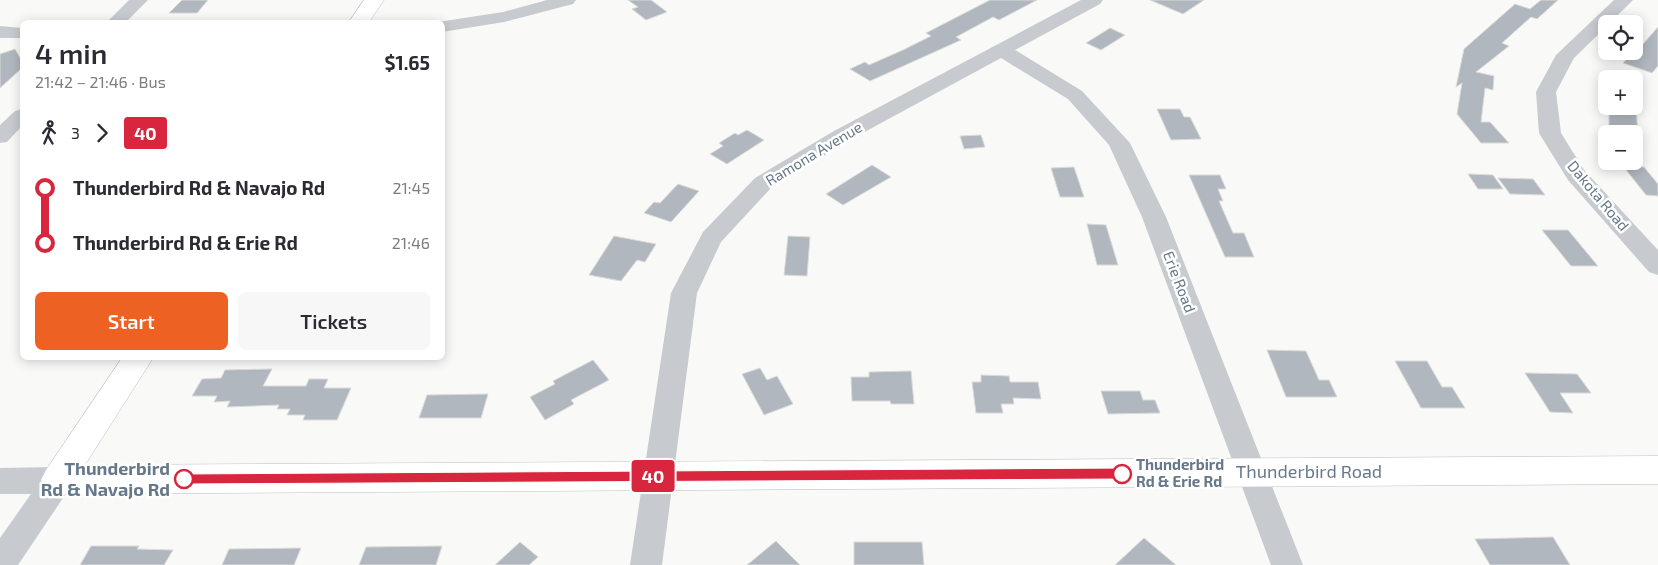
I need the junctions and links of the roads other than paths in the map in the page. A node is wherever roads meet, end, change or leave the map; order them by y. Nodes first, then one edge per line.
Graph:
1 (139, 0) edge
2 (374, 0) edge
3 (567, 0) edge
4 (1094, 0) edge
5 (1624, 0) edge
6 (118, 20) edge
7 (360, 20) edge
8 (445, 27) edge
9 (0, 32) edge
10 (20, 32) edge
11 (1002, 50) junction
12 (20, 117) edge
13 (0, 137) edge
14 (1658, 266) edge
15 (137, 360) edge
16 (1658, 470) edge
17 (1253, 473) junction
18 (658, 476) junction
19 (58, 480) junction
20 (0, 481) edge
21 (0, 565) edge
22 (646, 565) edge
23 (1287, 565) edge

1 - 6 street
2 - 7 main road
3 - 8 street
4 - 11 street, Ramona Avenue
5 - 14 street, Dakota Road
9 - 10 street
11 - 17 street, Erie Road
11 - 18 street, Ramona Avenue
12 - 13 street
15 - 19 main road
16 - 17 main road, Thunderbird Road
17 - 18 main road, Thunderbird Road
17 - 23 street, Erie Road
18 - 19 main road, Thunderbird Road
18 - 22 street, Ramona Avenue
19 - 20 street, Thunderbird Road
19 - 21 street

